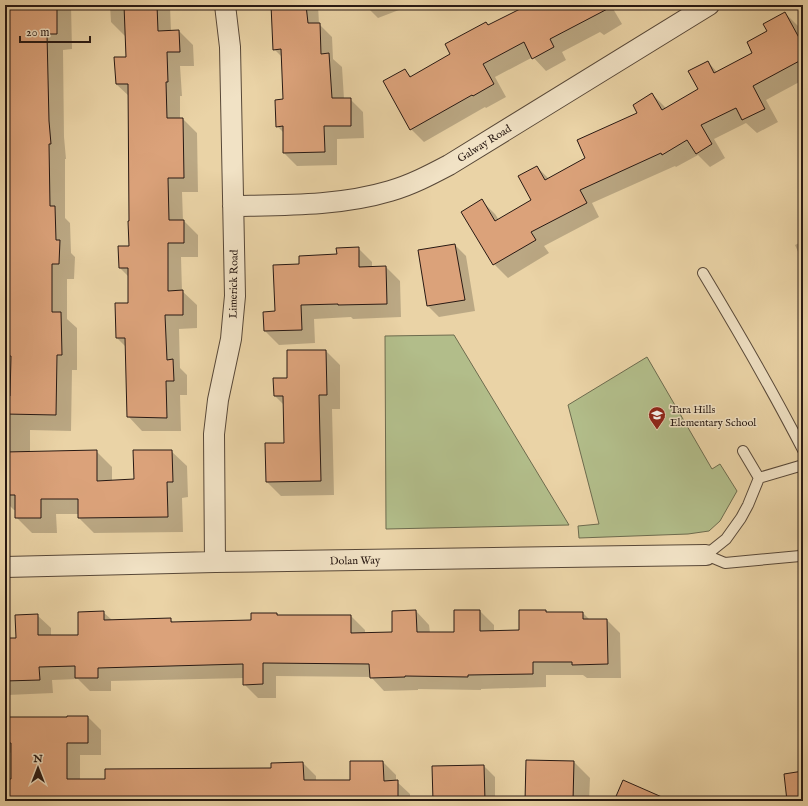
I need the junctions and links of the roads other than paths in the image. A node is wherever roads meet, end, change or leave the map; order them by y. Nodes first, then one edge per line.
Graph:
1 (225, 5) edge
2 (708, 5) edge
3 (233, 206) junction
4 (703, 273) dead end
5 (803, 450) edge
6 (743, 451) dead end
7 (803, 465) edge
8 (759, 478) junction
9 (803, 553) edge
10 (706, 555) junction
11 (215, 562) junction
12 (5, 567) edge

1 - 3 street, Limerick Road
2 - 3 street, Galway Road
3 - 11 street, Limerick Road
4 - 5 lane
6 - 8 lane
7 - 8 lane
8 - 10 lane
9 - 10 lane
10 - 11 street, Dolan Way
11 - 12 street, Dolan Way

